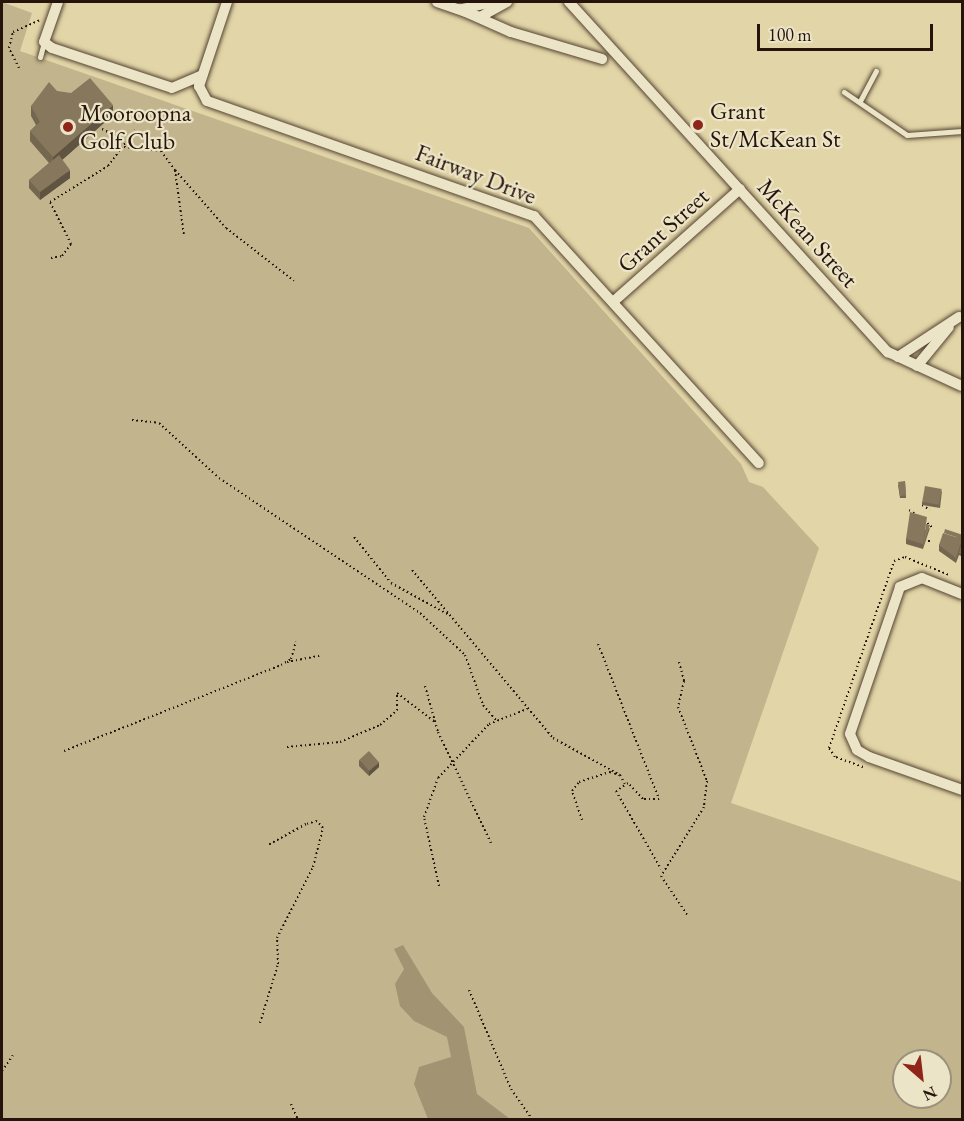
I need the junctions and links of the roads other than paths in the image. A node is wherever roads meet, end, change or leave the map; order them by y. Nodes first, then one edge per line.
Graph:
1 (58, 2) edge
2 (228, 2) edge
3 (437, 2) edge
4 (492, 2) edge
5 (507, 2) edge
6 (569, 2) edge
7 (459, 9) junction
8 (44, 42) junction
9 (40, 57) dead end
10 (602, 59) dead end
11 (876, 71) dead end
12 (201, 80) junction
13 (844, 92) dead end
14 (860, 101) junction
15 (963, 131) edge
16 (740, 189) junction
17 (614, 302) junction
18 (961, 316) edge
19 (898, 357) junction
20 (916, 366) junction
21 (963, 386) edge
22 (759, 464) dead end
23 (963, 594) edge
24 (963, 789) edge

1 - 8 street
2 - 12 street
3 - 7 street
4 - 7 street
5 - 7 street
6 - 16 street, McKean Street
7 - 10 street
8 - 9 lane
8 - 12 street
11 - 14 lane
12 - 17 street, Fairway Drive
13 - 14 lane
14 - 15 lane
16 - 17 street, Grant Street
16 - 19 street, McKean Street
17 - 22 street, Fairway Drive
18 - 19 street
18 - 20 street
19 - 20 street, McKean Street
20 - 21 street, McKean Street
23 - 24 street

